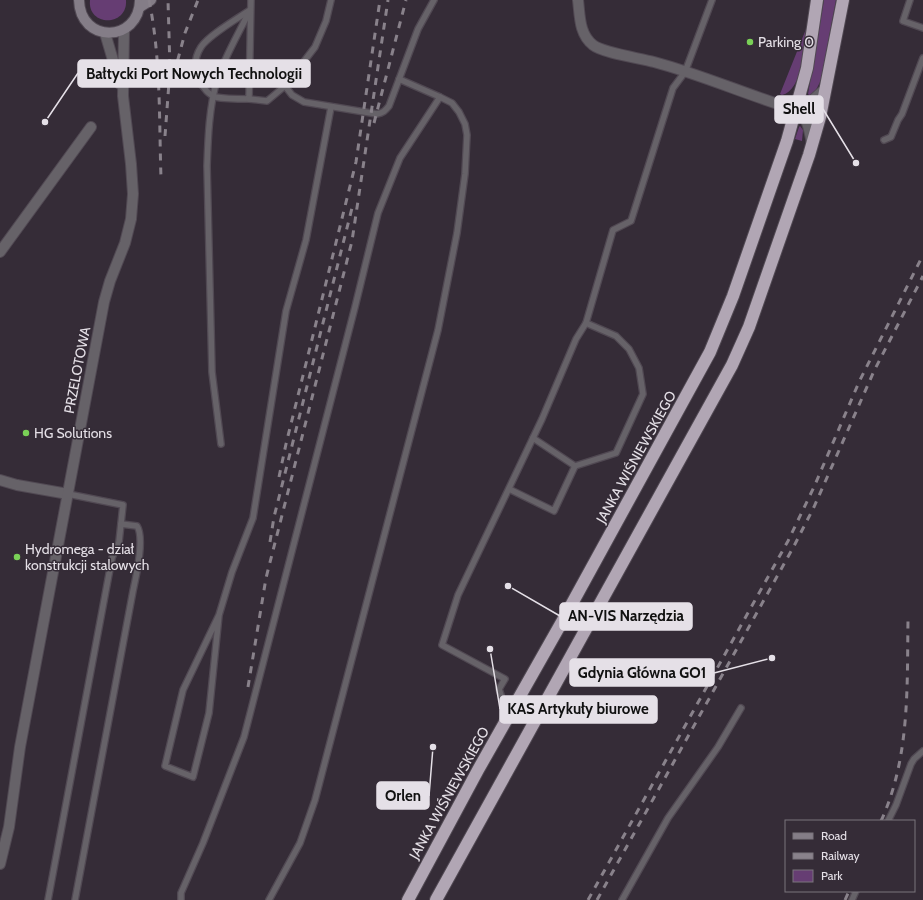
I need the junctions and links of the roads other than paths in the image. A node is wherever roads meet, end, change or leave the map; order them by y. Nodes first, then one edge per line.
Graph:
1 (78, 0) edge
2 (151, 0) edge
3 (251, 0) edge
4 (331, 0) edge
5 (434, 0) edge
6 (712, 0) edge
7 (817, 0) edge
8 (843, 0) edge
9 (910, 0) edge
10 (140, 3) edge
11 (580, 3) edge
12 (250, 10) junction
13 (923, 28) edge
14 (124, 30) junction
15 (105, 33) junction
16 (923, 58) edge
17 (685, 72) junction
18 (399, 79) junction
19 (285, 86) junction
20 (825, 89) junction
21 (123, 96) junction
22 (214, 96) junction
23 (440, 97) junction
24 (249, 99) junction
25 (331, 107) junction
26 (797, 110) junction
27 (91, 127) dead end
28 (884, 140) dead end
29 (812, 143) junction
30 (0, 252) edge
31 (586, 322) junction
32 (533, 438) junction
33 (221, 444) dead end
34 (575, 466) junction
35 (0, 480) edge
36 (508, 489) junction
37 (68, 494) junction
38 (122, 524) junction
39 (219, 614) junction
40 (501, 695) dead end
41 (741, 708) dead end
42 (923, 751) edge
43 (888, 820) edge
44 (4, 826) edge
45 (0, 864) edge
46 (48, 900) edge
47 (75, 900) edge
48 (181, 900) edge
49 (269, 900) edge
50 (408, 900) edge
51 (436, 900) edge
52 (622, 900) edge

1 - 15 street
2 - 10 street
3 - 12 lane
4 - 19 lane
5 - 18 lane
6 - 17 lane
7 - 26 highway, JANKA WIŚNIEWSKIEGO
8 - 20 highway
9 - 13 lane
10 - 14 street
11 - 17 street
12 - 22 lane
12 - 22 lane
12 - 24 lane
14 - 15 street
14 - 21 street, PRZELOTOWA
15 - 21 street, PRZELOTOWA
16 - 28 lane
17 - 26 street
17 - 31 lane
18 - 23 lane
18 - 25 lane
19 - 24 lane
19 - 25 lane
20 - 26 street
20 - 29 highway
21 - 37 street, PRZELOTOWA
22 - 24 lane
22 - 33 lane
23 - 48 lane
23 - 49 lane
25 - 39 lane
26 - 29 street
26 - 50 highway, JANKA WIŚNIEWSKIEGO
27 - 30 street
29 - 51 highway
31 - 32 lane
31 - 34 lane
32 - 34 lane
32 - 36 lane
34 - 36 lane
35 - 37 street
36 - 40 lane
37 - 38 lane
37 - 44 street, PRZELOTOWA
38 - 46 lane
38 - 47 lane
39 - 39 lane
41 - 52 lane
42 - 43 lane
44 - 45 street, PRZELOTOWA

